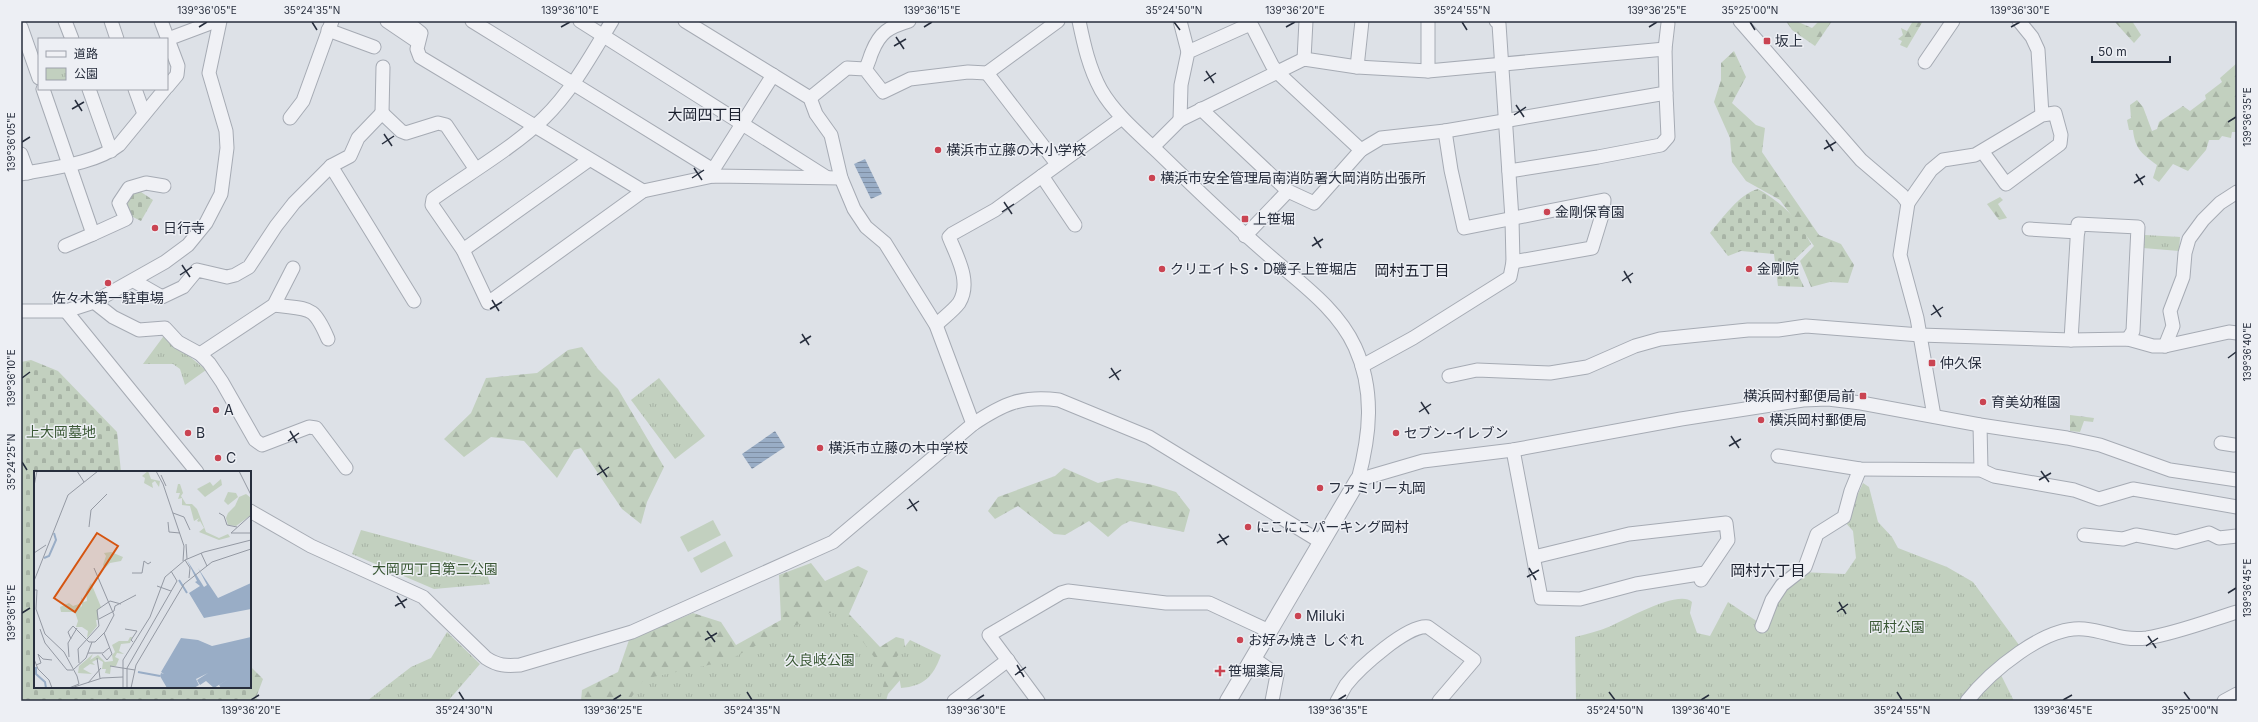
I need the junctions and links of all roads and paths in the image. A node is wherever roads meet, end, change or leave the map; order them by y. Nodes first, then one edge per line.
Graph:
1 (65, 21) edge
2 (111, 21) edge
3 (161, 21) edge
4 (215, 21) edge
5 (387, 21) edge
6 (406, 21) edge
7 (472, 21) edge
8 (580, 21) edge
9 (612, 21) edge
10 (685, 21) edge
11 (909, 21) edge
12 (1058, 21) edge
13 (1079, 21) edge
14 (1180, 21) edge
15 (1306, 21) edge
16 (1362, 21) edge
17 (1428, 21) edge
18 (1496, 21) edge
19 (1740, 21) edge
20 (1953, 21) edge
21 (2019, 21) edge
22 (1668, 23) dead end
23 (330, 26) edge
24 (21, 27) edge
25 (604, 35) junction
26 (72, 38) edge
27 (117, 38) edge
28 (168, 38) edge
29 (168, 39) edge
30 (418, 42) junction
31 (374, 47) dead end
32 (1665, 49) junction
33 (1188, 52) junction
34 (1304, 59) junction
35 (1925, 62) dead end
36 (1501, 65) junction
37 (383, 67) dead end
38 (1357, 67) junction
39 (865, 69) junction
40 (1428, 71) junction
41 (1277, 72) junction
42 (987, 73) junction
43 (38, 75) edge
44 (773, 75) junction
45 (572, 84) junction
46 (168, 86) edge
47 (43, 90) edge
48 (89, 90) edge
49 (135, 90) edge
50 (164, 90) edge
51 (1666, 94) junction
52 (810, 98) junction
53 (1201, 109) junction
54 (382, 113) junction
55 (144, 114) junction
56 (2042, 115) junction
57 (290, 118) dead end
58 (1122, 118) junction
59 (1180, 120) junction
60 (1505, 122) junction
61 (742, 124) junction
62 (535, 126) junction
63 (1445, 131) junction
64 (1153, 147) junction
65 (1361, 150) junction
66 (111, 151) junction
67 (1982, 151) junction
68 (21, 154) edge
69 (589, 160) junction
70 (69, 164) junction
71 (1057, 164) junction
72 (331, 166) junction
73 (475, 168) junction
74 (1509, 171) junction
75 (713, 173) junction
76 (24, 174) edge
77 (1042, 176) junction
78 (826, 177) junction
79 (841, 178) junction
80 (164, 186) dead end
81 (643, 191) junction
82 (1288, 191) junction
83 (2237, 192) edge
84 (1908, 202) junction
85 (1512, 219) junction
86 (1075, 225) dead end
87 (2029, 229) dead end
88 (2078, 232) junction
89 (93, 234) junction
90 (1245, 236) junction
91 (65, 246) dead end
92 (463, 250) junction
93 (1512, 262) junction
94 (294, 268) dead end
95 (134, 281) junction
96 (414, 301) dead end
97 (94, 302) junction
98 (274, 305) junction
99 (21, 311) edge
100 (66, 311) junction
101 (936, 326) junction
102 (2237, 333) edge
103 (1920, 335) junction
104 (328, 339) dead end
105 (2128, 339) junction
106 (2071, 340) junction
107 (2165, 346) junction
108 (200, 354) junction
109 (1362, 366) junction
110 (1449, 376) dead end
111 (1934, 416) junction
112 (973, 424) junction
113 (1980, 425) junction
114 (2221, 442) dead end
115 (2234, 445) dead end
116 (1513, 450) junction
117 (1778, 456) dead end
118 (346, 468) dead end
119 (1860, 469) junction
120 (1981, 470) junction
121 (196, 471) edge
122 (1358, 480) junction
123 (2237, 480) edge
124 (2237, 507) edge
125 (251, 512) edge
126 (2084, 535) dead end
127 (2237, 536) edge
128 (1322, 542) junction
129 (1534, 557) junction
130 (2237, 612) edge
131 (1762, 626) dead end
132 (1269, 631) junction
133 (1253, 658) junction
134 (1008, 660) junction
135 (2237, 694) edge
136 (954, 701) edge
137 (1038, 701) edge
138 (1228, 701) edge
139 (1272, 701) edge
140 (1337, 701) edge
141 (1439, 701) edge
142 (1967, 701) edge
143 (2224, 701) edge

1 - 26 street
2 - 27 street
3 - 28 street
4 - 29 street
4 - 95 street
5 - 30 street
6 - 30 street
7 - 45 street
8 - 25 street
9 - 25 street
10 - 44 street
11 - 39 street
12 - 42 street
13 - 58 street
14 - 33 street
15 - 34 street
16 - 38 street
17 - 40 street
18 - 36 street
19 - 84 street
20 - 35 street
21 - 56 street
22 - 32 street
23 - 31 street
23 - 57 street
24 - 43 street
25 - 45 street
25 - 61 street
29 - 46 street
30 - 62 street
32 - 36 street
32 - 51 street
33 - 41 street
33 - 59 street
34 - 38 street
34 - 41 street
36 - 40 street
36 - 60 street
37 - 54 street
38 - 40 street
39 - 42 street
39 - 52 street
41 - 53 street
41 - 65 street
42 - 71 street
44 - 52 street
44 - 61 street
45 - 62 street
45 - 75 street
47 - 70 street
48 - 66 street
49 - 55 street
50 - 55 street
51 - 60 street
51 - 74 street
52 - 79 street
53 - 59 street
53 - 82 street
54 - 72 street
54 - 73 street
55 - 66 street
56 - 67 street
56 - 67 street
58 - 64 street
58 - 71 street
59 - 64 street
60 - 63 street
60 - 74 street
61 - 75 street
61 - 78 street
62 - 69 street
62 - 73 street
63 - 65 street
63 - 85 street
64 - 90 street
65 - 82 street
66 - 70 street
67 - 84 street
68 - 76 street
69 - 81 street
69 - 92 street
70 - 76 street
70 - 89 street
71 - 77 street
72 - 95 street
72 - 96 street
73 - 92 street
74 - 85 street
75 - 78 street
75 - 81 street
77 - 86 street
77 - 101 street
78 - 79 street
79 - 101 street
80 - 89 street
81 - 92 street
82 - 90 street
83 - 107 street
84 - 103 street
85 - 93 street
85 - 93 street
87 - 88 street
88 - 105 street
88 - 106 street
89 - 91 street
90 - 109 street
93 - 109 street
94 - 98 street
95 - 97 street
97 - 100 street
97 - 108 street
98 - 104 street
98 - 108 street
99 - 100 street
100 - 121 street
101 - 112 street
102 - 107 street
103 - 106 street
103 - 110 street
103 - 111 street
105 - 106 street
105 - 107 street
108 - 118 street
109 - 122 street
111 - 113 street
111 - 116 street
112 - 125 street
112 - 128 street
113 - 120 street
113 - 123 street
114 - 115 street
116 - 122 street
116 - 129 street
117 - 119 street
119 - 120 street
119 - 131 street
120 - 124 street
122 - 128 street
126 - 127 street
128 - 132 street
129 - 129 street
130 - 142 street
132 - 133 street
132 - 134 street
133 - 138 street
133 - 139 street
134 - 136 street
134 - 137 street
135 - 143 street
140 - 141 street

